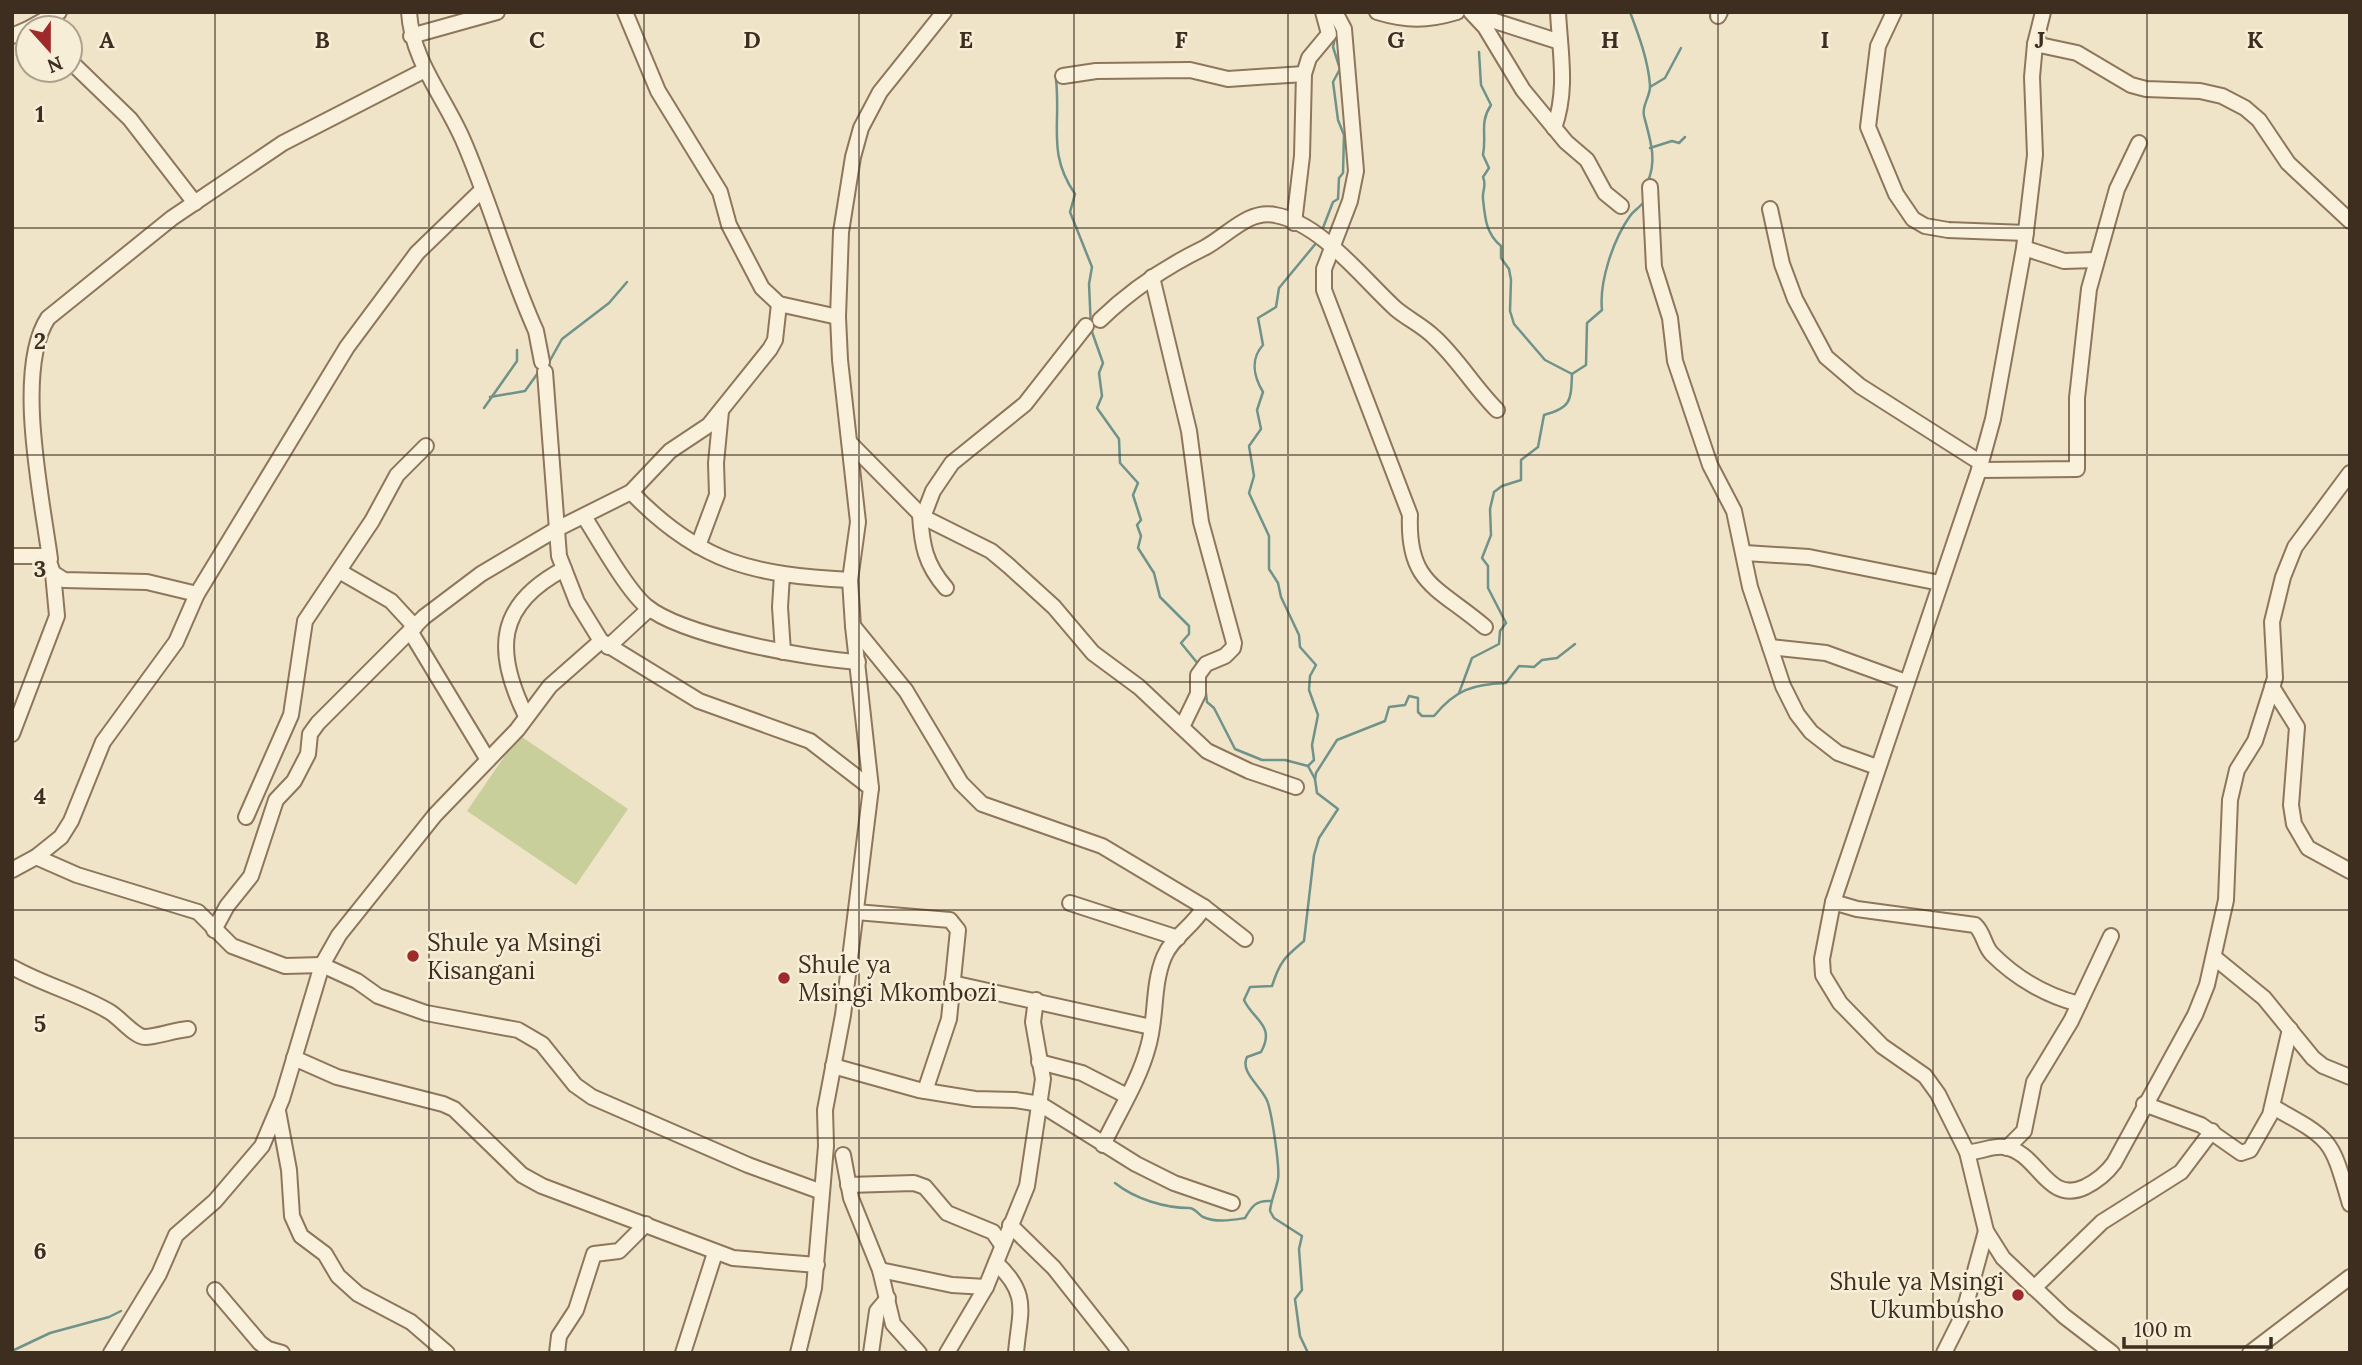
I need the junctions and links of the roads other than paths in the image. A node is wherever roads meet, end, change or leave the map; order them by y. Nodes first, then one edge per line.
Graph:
1 (409, 12) edge
2 (497, 12) edge
3 (625, 12) edge
4 (944, 12) edge
5 (1323, 12) edge
6 (1335, 12) edge
7 (1377, 12) edge
8 (1457, 12) edge
9 (1558, 12) edge
10 (1894, 12) edge
11 (2043, 12) edge
12 (1473, 14) edge
13 (411, 36) junction
14 (1560, 42) junction
15 (2035, 44) junction
16 (425, 70) junction
17 (1304, 74) junction
18 (84, 75) edge
19 (1063, 76) dead end
20 (1554, 128) junction
21 (2139, 142) dead end
22 (1650, 187) dead end
23 (481, 191) junction
24 (195, 203) junction
25 (1621, 206) dead end
26 (1770, 209) dead end
27 (2350, 221) edge
28 (1294, 223) junction
29 (2025, 233) junction
30 (1332, 248) junction
31 (2024, 248) junction
32 (2095, 260) junction
33 (1152, 277) junction
34 (779, 304) junction
35 (838, 317) junction
36 (1497, 410) dead end
37 (721, 411) junction
38 (851, 444) junction
39 (426, 446) dead end
40 (1980, 466) junction
41 (2350, 473) edge
42 (631, 492) junction
43 (922, 516) junction
44 (585, 518) junction
45 (555, 530) junction
46 (698, 546) junction
47 (1745, 553) junction
48 (12, 556) edge
49 (51, 566) junction
50 (564, 569) junction
51 (339, 571) junction
52 (782, 575) junction
53 (850, 580) junction
54 (1940, 583) junction
55 (946, 588) dead end
56 (197, 594) junction
57 (649, 609) junction
58 (853, 626) junction
59 (1485, 627) dead end
60 (413, 629) junction
61 (605, 644) junction
62 (1770, 647) junction
63 (783, 652) junction
64 (858, 662) junction
65 (1906, 682) junction
66 (2272, 687) junction
67 (15, 715) edge
68 (526, 716) junction
69 (1182, 727) junction
70 (12, 734) edge
71 (488, 760) junction
72 (1877, 767) junction
73 (1296, 787) dead end
74 (871, 788) junction
75 (246, 817) dead end
76 (36, 857) junction
77 (12, 870) edge
78 (2346, 870) edge
79 (2350, 883) edge
80 (1833, 902) junction
81 (1070, 903) dead end
82 (1204, 907) junction
83 (856, 912) junction
84 (214, 930) junction
85 (2110, 936) dead end
86 (1178, 938) junction
87 (1245, 939) dead end
88 (2215, 958) junction
89 (322, 965) junction
90 (12, 967) edge
91 (952, 983) junction
92 (1036, 1000) junction
93 (2079, 1004) junction
94 (1151, 1027) junction
95 (188, 1029) dead end
96 (2290, 1029) junction
97 (294, 1058) junction
98 (1039, 1062) junction
99 (833, 1066) junction
100 (2350, 1077) edge
101 (925, 1091) junction
102 (1127, 1096) junction
103 (1040, 1104) junction
104 (2144, 1104) junction
105 (2273, 1107) junction
106 (278, 1110) junction
107 (2212, 1131) junction
108 (1103, 1145) junction
109 (2007, 1148) junction
110 (1967, 1152) junction
111 (843, 1155) dead end
112 (848, 1185) junction
113 (822, 1192) junction
114 (1233, 1203) dead end
115 (2350, 1204) edge
116 (646, 1224) junction
117 (1010, 1225) junction
118 (1986, 1231) junction
119 (1002, 1245) junction
120 (715, 1253) junction
121 (996, 1263) junction
122 (817, 1265) junction
123 (880, 1270) junction
124 (2350, 1277) edge
125 (986, 1287) junction
126 (2034, 1288) junction
127 (215, 1290) dead end
128 (888, 1298) junction
129 (111, 1353) edge
130 (282, 1353) edge
131 (447, 1353) edge
132 (557, 1353) edge
133 (683, 1353) edge
134 (798, 1353) edge
135 (871, 1353) edge
136 (919, 1353) edge
137 (947, 1353) edge
138 (1016, 1353) edge
139 (1121, 1353) edge
140 (1944, 1353) edge
141 (2112, 1353) edge
142 (2250, 1353) edge

1 - 13 street
2 - 13 street
3 - 34 street
4 - 35 street
5 - 17 street
6 - 30 street
7 - 8 street
9 - 14 street
10 - 29 street
11 - 15 street
12 - 14 street
12 - 20 street
13 - 16 street
14 - 20 street
15 - 27 street
15 - 29 street
16 - 23 street
16 - 24 street
17 - 19 street
17 - 28 street
18 - 24 street
20 - 25 street
21 - 32 street
22 - 47 street
23 - 45 street
23 - 56 street
24 - 49 street
26 - 40 street
28 - 30 street
28 - 33 street
29 - 31 street
30 - 36 street
30 - 59 street
31 - 32 street
31 - 40 street
32 - 40 street
33 - 43 street
33 - 69 street
34 - 35 street
34 - 37 street
35 - 38 street
37 - 42 street
37 - 46 street
38 - 43 street
38 - 53 street
39 - 51 street
40 - 54 street
41 - 66 street
42 - 44 street
42 - 46 street
43 - 55 street
43 - 69 street
44 - 45 street
44 - 57 street
45 - 50 street
45 - 60 street
46 - 52 street
47 - 54 street
47 - 62 street
48 - 49 street
49 - 56 street
49 - 67 street
50 - 61 street
50 - 68 street
51 - 60 street
51 - 75 street
52 - 53 street
52 - 63 street
53 - 58 street
54 - 65 street
56 - 76 street
57 - 61 street
57 - 63 street
58 - 64 street
58 - 82 street
60 - 71 street
60 - 84 street
61 - 68 street
61 - 74 street
62 - 65 street
62 - 72 street
63 - 64 street
64 - 74 street
65 - 72 street
66 - 78 street
66 - 88 street
67 - 70 street
68 - 71 street
69 - 73 street
71 - 89 street
72 - 80 street
74 - 83 street
76 - 77 street
76 - 84 street
78 - 79 street
80 - 93 street
80 - 110 street
81 - 86 street
82 - 86 street
82 - 87 street
83 - 91 street
83 - 99 street
84 - 89 street
85 - 93 street
86 - 94 street
88 - 96 street
88 - 104 street
89 - 97 street
89 - 113 street
90 - 95 street
91 - 92 street
91 - 101 street
92 - 94 street
92 - 98 street
93 - 109 street
94 - 102 street
96 - 100 street
96 - 105 street
97 - 106 street
97 - 116 street
98 - 102 street
98 - 103 street
99 - 101 street
99 - 113 street
101 - 103 street
102 - 108 street
103 - 108 street
103 - 117 street
104 - 107 street
104 - 109 street
105 - 107 street
105 - 115 street
106 - 129 street
106 - 131 street
107 - 126 street
108 - 114 street
109 - 110 street
110 - 118 street
111 - 112 street
112 - 119 street
112 - 123 street
113 - 122 street
116 - 120 street
116 - 132 street
117 - 119 street
117 - 139 street
118 - 126 street
118 - 140 street
119 - 121 street
120 - 122 street
120 - 133 street
121 - 125 street
121 - 138 street
122 - 134 street
123 - 125 street
123 - 128 street
124 - 142 street
125 - 137 street
126 - 141 street
127 - 130 street
128 - 135 street
128 - 136 street

